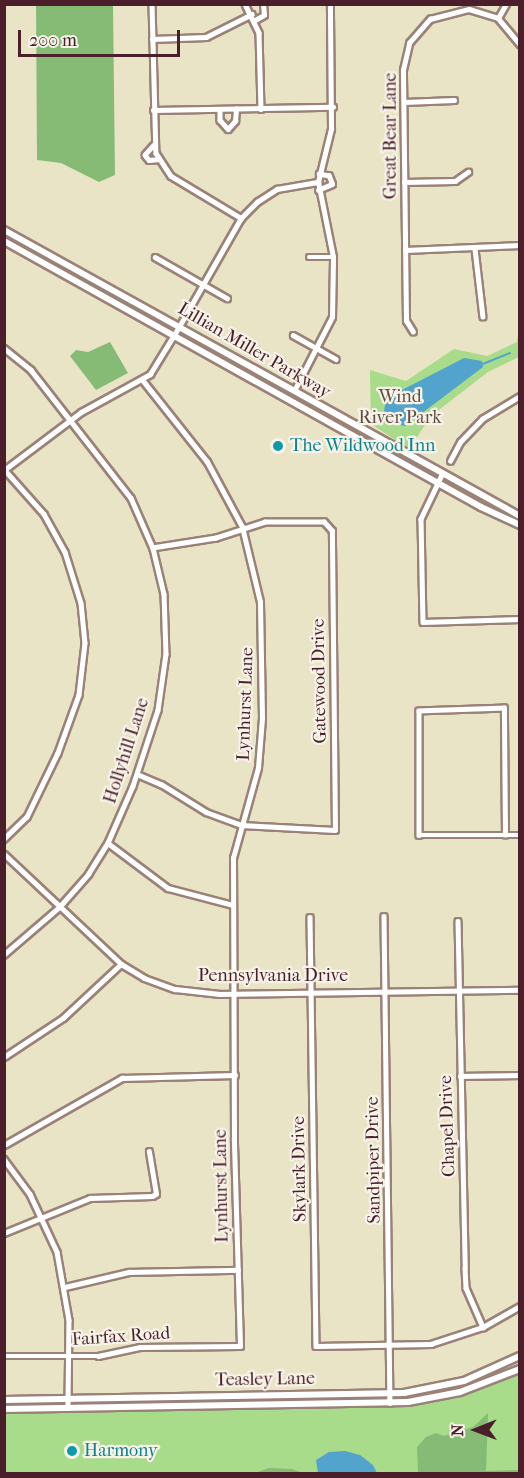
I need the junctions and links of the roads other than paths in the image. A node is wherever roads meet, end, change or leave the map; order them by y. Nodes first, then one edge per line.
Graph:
1 (152, 4) edge
2 (263, 4) edge
3 (330, 4) edge
4 (506, 4) edge
5 (247, 5) edge
6 (252, 14) junction
7 (498, 18) junction
8 (255, 20) junction
9 (152, 39) junction
10 (519, 44) edge
11 (454, 100) dead end
12 (404, 102) junction
13 (333, 107) junction
14 (261, 108) junction
15 (220, 109) junction
16 (236, 109) junction
17 (153, 110) junction
18 (154, 145) junction
19 (159, 159) junction
20 (468, 172) dead end
21 (319, 174) junction
22 (318, 182) junction
23 (404, 182) junction
24 (318, 190) junction
25 (241, 218) junction
26 (4, 230) edge
27 (4, 241) edge
28 (519, 245) edge
29 (475, 249) junction
30 (405, 250) junction
31 (333, 256) junction
32 (155, 257) dead end
33 (309, 257) dead end
34 (73, 266) junction
35 (68, 274) junction
36 (204, 284) junction
37 (226, 298) dead end
38 (483, 317) dead end
39 (180, 325) junction
40 (413, 332) dead end
41 (174, 335) junction
42 (292, 335) dead end
43 (4, 348) edge
44 (317, 349) junction
45 (336, 359) dead end
46 (142, 380) junction
47 (294, 391) junction
48 (519, 396) edge
49 (72, 419) junction
50 (450, 461) dead end
51 (5, 470) edge
52 (442, 475) junction
53 (437, 483) junction
54 (519, 516) edge
55 (519, 525) edge
56 (242, 527) junction
57 (153, 548) junction
58 (519, 619) edge
59 (137, 774) junction
60 (241, 825) junction
61 (505, 835) junction
62 (519, 835) edge
63 (4, 839) edge
64 (108, 843) junction
65 (4, 854) edge
66 (232, 905) junction
67 (60, 907) junction
68 (384, 916) dead end
69 (310, 917) dead end
70 (458, 921) dead end
71 (4, 955) edge
72 (121, 964) junction
73 (458, 990) junction
74 (519, 990) edge
75 (311, 991) junction
76 (386, 991) junction
77 (236, 993) junction
78 (4, 1057) edge
79 (235, 1075) junction
80 (519, 1075) edge
81 (460, 1076) junction
82 (4, 1145) edge
83 (149, 1152) dead end
84 (4, 1159) edge
85 (43, 1219) junction
86 (4, 1233) edge
87 (238, 1270) junction
88 (65, 1287) junction
89 (519, 1306) edge
90 (483, 1327) junction
91 (240, 1346) joint
92 (391, 1347) junction
93 (69, 1355) junction
94 (4, 1356) edge
95 (519, 1356) edge
96 (519, 1369) edge
97 (391, 1394) junction
98 (67, 1399) junction
99 (4, 1400) edge
100 (390, 1403) junction
101 (68, 1408) junction
102 (4, 1410) edge

1 - 9 street
2 - 8 street
3 - 13 street
4 - 7 street
5 - 6 street
6 - 8 street
6 - 9 street
7 - 10 street
7 - 12 street, Great Bear Lane
8 - 14 street
9 - 17 street
11 - 12 street
12 - 23 street, Great Bear Lane
13 - 14 street
13 - 21 street
14 - 16 street
15 - 16 street
15 - 16 street
15 - 17 street
17 - 18 street
18 - 19 street
18 - 19 street
19 - 25 street
20 - 23 street
21 - 22 street
21 - 24 street
22 - 24 street
22 - 25 street
23 - 30 street, Great Bear Lane
24 - 31 street
25 - 36 street
26 - 34 main road, Lillian Miller Parkway
27 - 35 main road, Lillian Miller Parkway
28 - 29 street
29 - 30 street
29 - 38 street
30 - 40 street, Great Bear Lane
31 - 33 street
31 - 44 street
32 - 36 street
34 - 35 main road
34 - 39 main road, Lillian Miller Parkway
35 - 41 main road, Lillian Miller Parkway
36 - 37 street
36 - 39 street
39 - 41 street
39 - 47 main road, Lillian Miller Parkway
41 - 46 street
41 - 53 main road, Lillian Miller Parkway
42 - 44 street
43 - 49 street, Hollyhill Lane
44 - 45 street
44 - 47 street
46 - 49 street
46 - 56 street, Lynhurst Lane
47 - 52 main road, Lillian Miller Parkway
48 - 50 street
49 - 51 street
49 - 57 street, Hollyhill Lane
51 - 63 street
52 - 53 street
52 - 54 main road, Lillian Miller Parkway
53 - 55 main road, Lillian Miller Parkway
53 - 58 street
56 - 57 street
56 - 60 street, Lynhurst Lane
56 - 60 street, Gatewood Drive
57 - 59 street, Hollyhill Lane
59 - 60 street
59 - 64 street, Hollyhill Lane
60 - 66 street, Lynhurst Lane
61 - 61 street
61 - 62 street
64 - 66 street
64 - 67 street, Hollyhill Lane
65 - 67 street, Pennsylvania Drive
66 - 77 street, Lynhurst Lane
67 - 71 street, Hollyhill Lane
67 - 72 street, Pennsylvania Drive
68 - 76 street, Sandpiper Drive
69 - 75 street, Skylark Drive
70 - 73 street, Chapel Drive
72 - 77 street, Pennsylvania Drive
72 - 78 street
73 - 74 street, Pennsylvania Drive
73 - 76 street, Pennsylvania Drive
73 - 81 street, Chapel Drive
75 - 76 street, Pennsylvania Drive
75 - 77 street, Pennsylvania Drive
75 - 92 street, Skylark Drive
76 - 92 street, Sandpiper Drive
77 - 79 street, Lynhurst Lane
79 - 82 street
79 - 87 street, Lynhurst Lane
80 - 81 street
81 - 90 street, Chapel Drive
83 - 85 street
84 - 85 street
85 - 86 street
85 - 88 street
87 - 88 street
87 - 91 street, Lynhurst Lane
88 - 93 street
89 - 90 street
90 - 92 street
91 - 93 street, Fairfax Road
92 - 97 street, Sandpiper Drive
93 - 94 street, Fairfax Road
93 - 98 street
95 - 97 main road, Teasley Lane
96 - 100 main road, Teasley Lane
97 - 98 main road, Teasley Lane
97 - 100 street, Sandpiper Drive
98 - 99 main road, Teasley Lane
98 - 101 street
100 - 101 main road, Teasley Lane
101 - 102 main road, Teasley Lane

